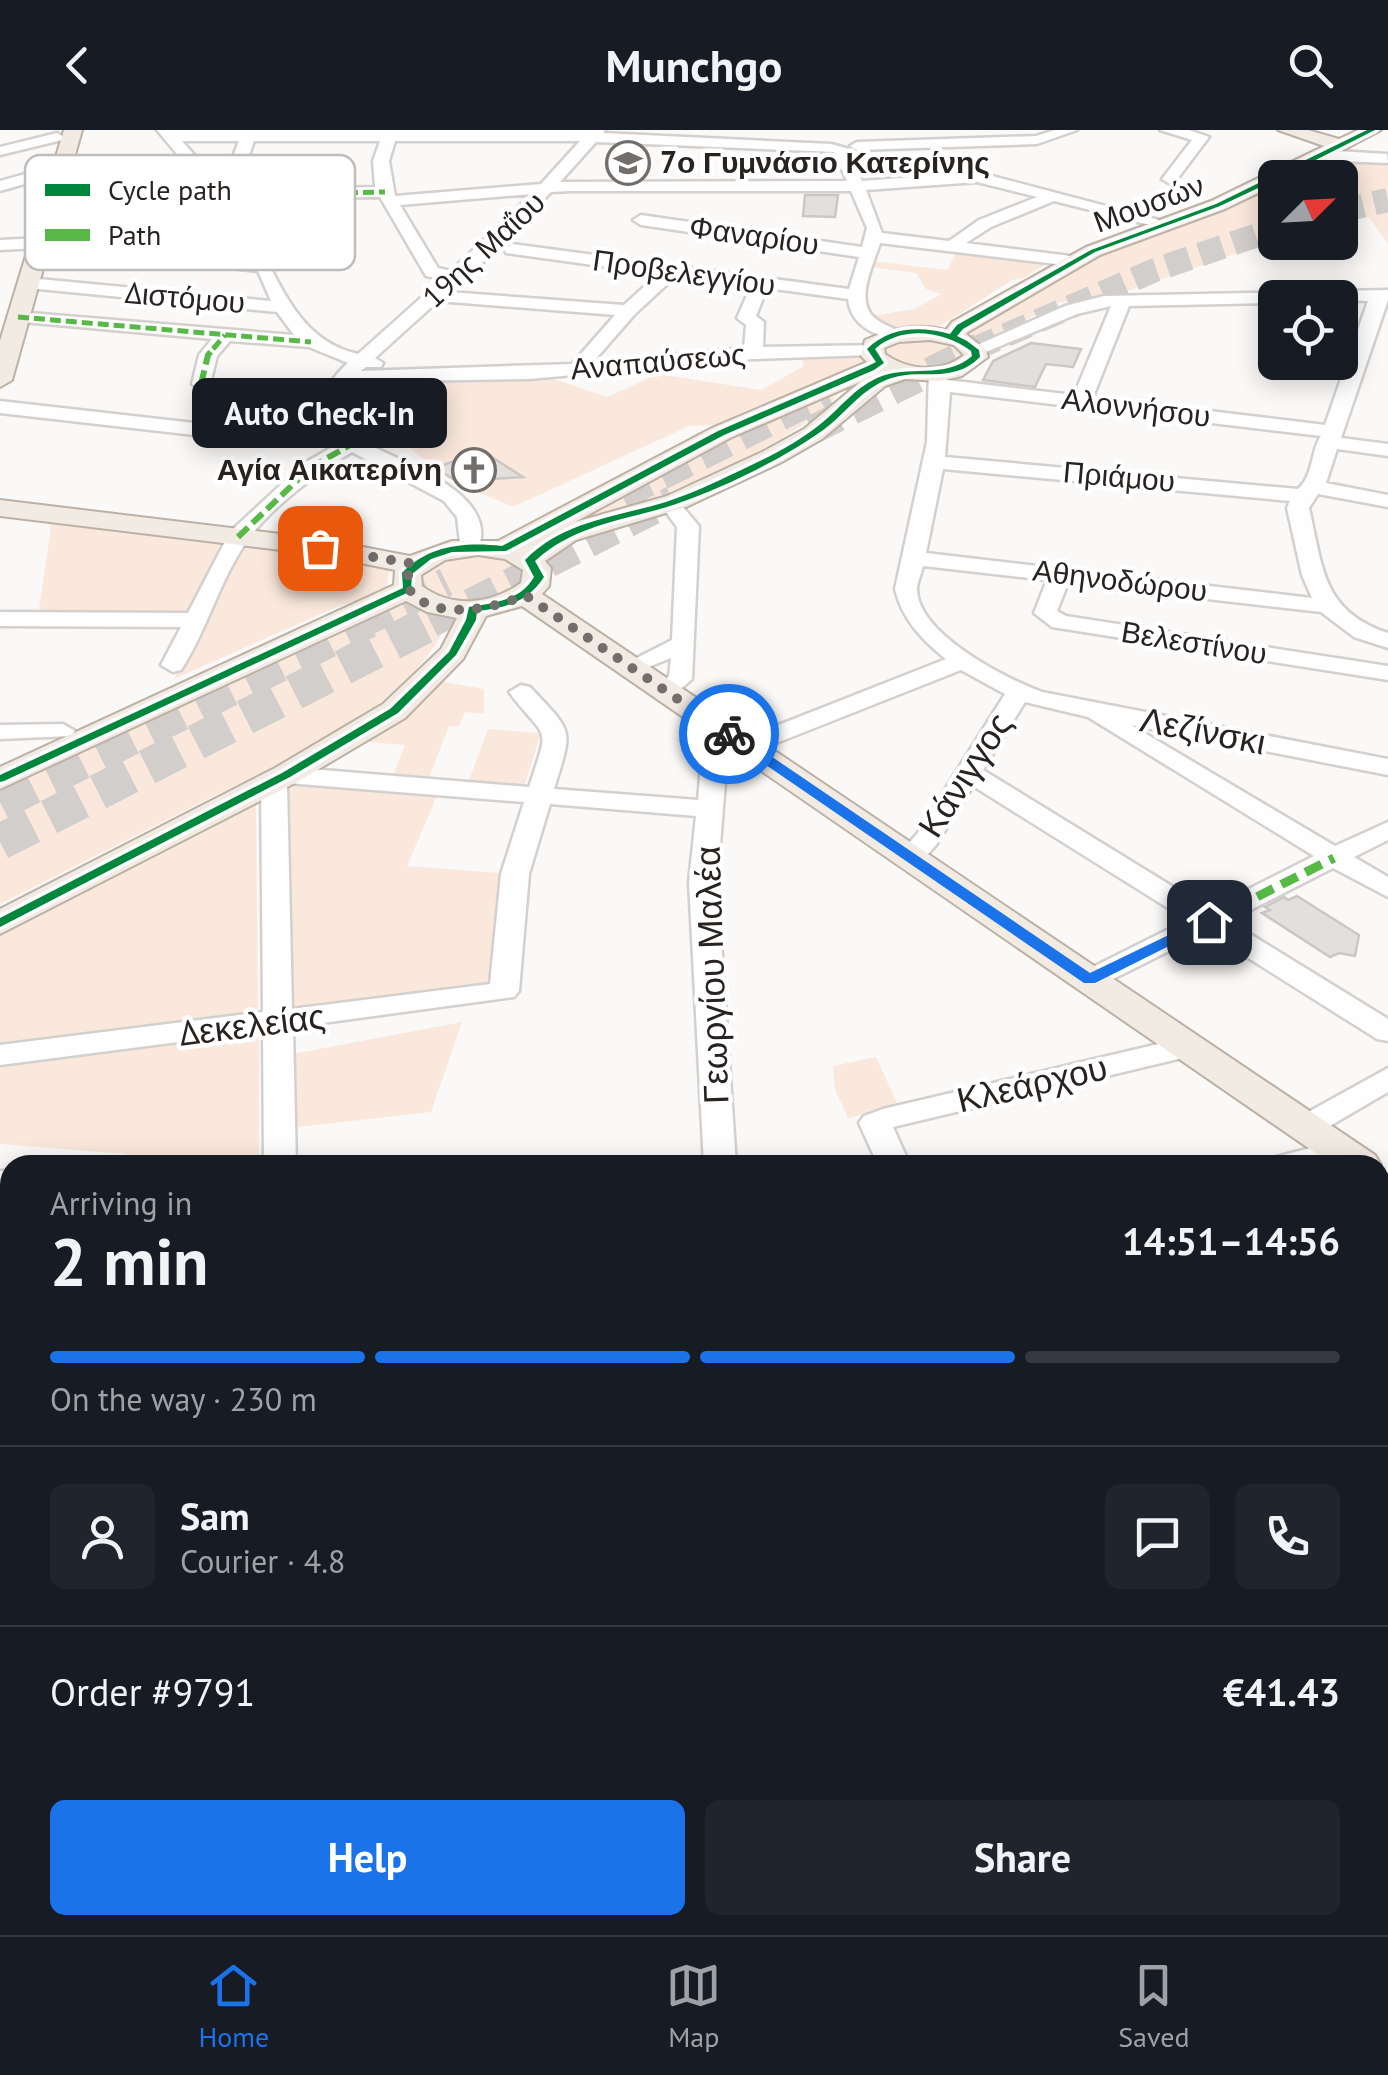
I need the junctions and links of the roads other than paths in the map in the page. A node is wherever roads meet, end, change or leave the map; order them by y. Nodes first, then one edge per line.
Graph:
1 (1070, 130) edge
2 (1167, 130) edge
3 (1371, 130) edge
4 (1295, 131) edge
5 (541, 133) edge
6 (594, 133) edge
7 (60, 134) edge
8 (168, 134) edge
9 (249, 134) edge
10 (390, 134) edge
11 (460, 134) edge
12 (646, 135) edge
13 (842, 144) edge
14 (1341, 145) junction
15 (0, 151) edge
16 (185, 155) edge
17 (1388, 159) edge
18 (1310, 160) edge
19 (1316, 160) edge
20 (25, 179) edge
21 (1170, 179) dead end
22 (0, 186) edge
23 (669, 186) junction
24 (858, 186) junction
25 (1258, 186) edge
26 (550, 188) junction
27 (355, 196) edge
28 (1052, 196) junction
29 (387, 197) junction
30 (1162, 226) junction
31 (624, 241) junction
32 (25, 243) edge
33 (0, 244) edge
34 (870, 245) junction
35 (952, 246) junction
36 (512, 249) dead end
37 (1072, 261) junction
38 (32, 270) edge
39 (266, 270) edge
40 (670, 272) junction
41 (458, 278) junction
42 (28, 283) junction
43 (760, 285) junction
44 (856, 295) junction
45 (1384, 295) edge
46 (437, 296) junction
47 (1120, 306) dead end
48 (283, 308) junction
49 (628, 311) junction
50 (18, 318) junction
51 (226, 334) junction
52 (895, 335) junction
53 (952, 336) junction
54 (311, 342) junction
55 (5, 345) edge
56 (975, 350) junction
57 (753, 353) junction
58 (875, 356) junction
59 (360, 361) junction
60 (576, 369) junction
61 (906, 372) junction
62 (446, 374) junction
63 (342, 377) junction
64 (939, 379) junction
65 (0, 380) edge
66 (201, 384) dead end
67 (1229, 397) dead end
68 (1081, 402) junction
69 (0, 406) edge
70 (1227, 420) junction
71 (1328, 437) junction
72 (344, 439) junction
73 (1388, 450) edge
74 (934, 462) junction
75 (1308, 491) junction
76 (1388, 501) edge
77 (670, 504) junction
78 (6, 508) edge
79 (544, 528) junction
80 (469, 534) junction
81 (238, 537) junction
82 (517, 555) junction
83 (915, 558) junction
84 (1060, 574) junction
85 (411, 577) junction
86 (525, 595) junction
87 (1325, 606) junction
88 (472, 609) junction
89 (0, 619) edge
90 (199, 620) junction
91 (1348, 627) junction
92 (1388, 641) edge
93 (682, 644) junction
94 (965, 660) junction
95 (1332, 664) junction
96 (174, 665) dead end
97 (631, 667) junction
98 (1388, 673) edge
99 (665, 690) junction
100 (520, 692) dead end
101 (1018, 692) junction
102 (1096, 710) junction
103 (0, 732) edge
104 (63, 732) dead end
105 (738, 740) junction
106 (1388, 766) edge
107 (969, 772) junction
108 (280, 778) junction
109 (0, 780) edge
110 (539, 794) junction
111 (709, 809) junction
112 (1388, 830) edge
113 (910, 857) junction
114 (1334, 858) junction
115 (1388, 889) edge
116 (1209, 922) junction
117 (0, 923) edge
118 (1090, 980) junction
119 (278, 1022) junction
120 (1388, 1032) edge
121 (1188, 1047) junction
122 (0, 1055) edge
123 (1388, 1078) edge
124 (1306, 1127) junction
125 (280, 1155) edge
126 (719, 1155) edge
127 (890, 1155) edge
128 (1347, 1155) edge

1 - 13 street
2 - 21 street
3 - 4 main road
3 - 14 main road, Μουσών
4 - 14 main road
5 - 6 street
5 - 11 street
6 - 12 street
6 - 26 street, 19ης Μαΐου
7 - 15 street
8 - 9 street
8 - 16 street, Αναπαύσεως
9 - 10 street
10 - 11 street
10 - 29 street
12 - 13 street
13 - 24 street
14 - 17 street
14 - 18 main road, Μουσών
17 - 19 street
20 - 22 street
23 - 24 street
23 - 26 street
23 - 31 street
24 - 28 street
24 - 34 street
25 - 30 main road, Μουσών
26 - 29 street
26 - 41 street, 19ης Μαΐου
27 - 29 street
28 - 30 street
28 - 35 street
29 - 41 street
30 - 37 main road, Μουσών
31 - 34 street, Φαναρίου
31 - 36 street, Προβελεγγίου
31 - 40 street, Προβελεγγίου
32 - 33 street
34 - 35 street, Φαναρίου
34 - 44 street
35 - 37 street, Φαναρίου
37 - 53 main road, Μουσών
38 - 42 main road
39 - 48 street, Αναπαύσεως
40 - 43 street, Προβελεγγίου
40 - 49 street
41 - 46 street, 19ης Μαΐου
42 - 48 street, Διστόμου
42 - 50 main road
43 - 44 street, Προβελεγγίου
43 - 57 street
44 - 52 street
45 - 56 street
45 - 71 street
46 - 49 street
46 - 59 street, 19ης Μαΐου
47 - 68 street
48 - 54 street, Αναπαύσεως
49 - 60 street
50 - 51 street
50 - 55 main road
51 - 54 street
51 - 66 street
52 - 53 main road
52 - 58 main road
53 - 56 main road
54 - 59 street, Αναπαύσεως
55 - 65 main road
56 - 64 main road
57 - 58 street, Αναπαύσεως
57 - 60 street, Αναπαύσεως
58 - 61 main road
58 - 79 main road
59 - 62 street, Αναπαύσεως
59 - 63 street, 19ης Μαΐου
60 - 62 street, Αναπαύσεως
61 - 64 main road
61 - 77 main road
62 - 63 street, Αναπαύσεως
63 - 72 street
64 - 68 street, Αλοννήσου
64 - 74 street
67 - 70 street
68 - 70 street, Αλοννήσου
69 - 72 street
70 - 71 street, Αλοννήσου
71 - 73 street, Αλοννήσου
71 - 75 street
72 - 80 street
72 - 81 street
74 - 75 street, Πριάμου
74 - 83 street
75 - 76 street, Πριάμου
75 - 87 street
77 - 82 main road
77 - 93 street
78 - 81 main road
79 - 80 main road
79 - 82 main road
80 - 82 main road
80 - 85 main road
81 - 85 main road
81 - 90 street
82 - 86 main road
83 - 84 street, Αθηνοδώρου
83 - 94 street, Λεζίνσκι
84 - 87 street, Αθηνοδώρου
84 - 95 street, Βελεστίνου
85 - 88 main road
85 - 109 main road
86 - 88 main road
86 - 97 main road
87 - 91 street
88 - 108 main road
89 - 90 street
90 - 96 street
91 - 92 street
91 - 95 street
93 - 97 street
93 - 99 street
94 - 101 street, Λεζίνσκι
94 - 105 street
95 - 98 street, Βελεστίνου
97 - 99 main road
99 - 105 main road
100 - 110 street
101 - 102 street, Λεζίνσκι
101 - 107 street, Κάνιγγος
102 - 106 street, Λεζίνσκι
102 - 114 street
103 - 104 street
105 - 111 street, Γεωργίου Μαλέα
105 - 113 main road
107 - 113 street, Κάνιγγος
107 - 116 street
108 - 110 street
108 - 117 main road
108 - 119 street
110 - 111 street
110 - 119 street, Δεκελείας
111 - 126 street, Γεωργίου Μαλέα
112 - 114 street
113 - 118 main road
114 - 115 street
114 - 116 street
116 - 118 street
116 - 120 street
118 - 121 main road
119 - 122 street, Δεκελείας
119 - 125 street
121 - 124 main road
121 - 127 street, Κλεάρχου
123 - 124 street
124 - 128 main road

